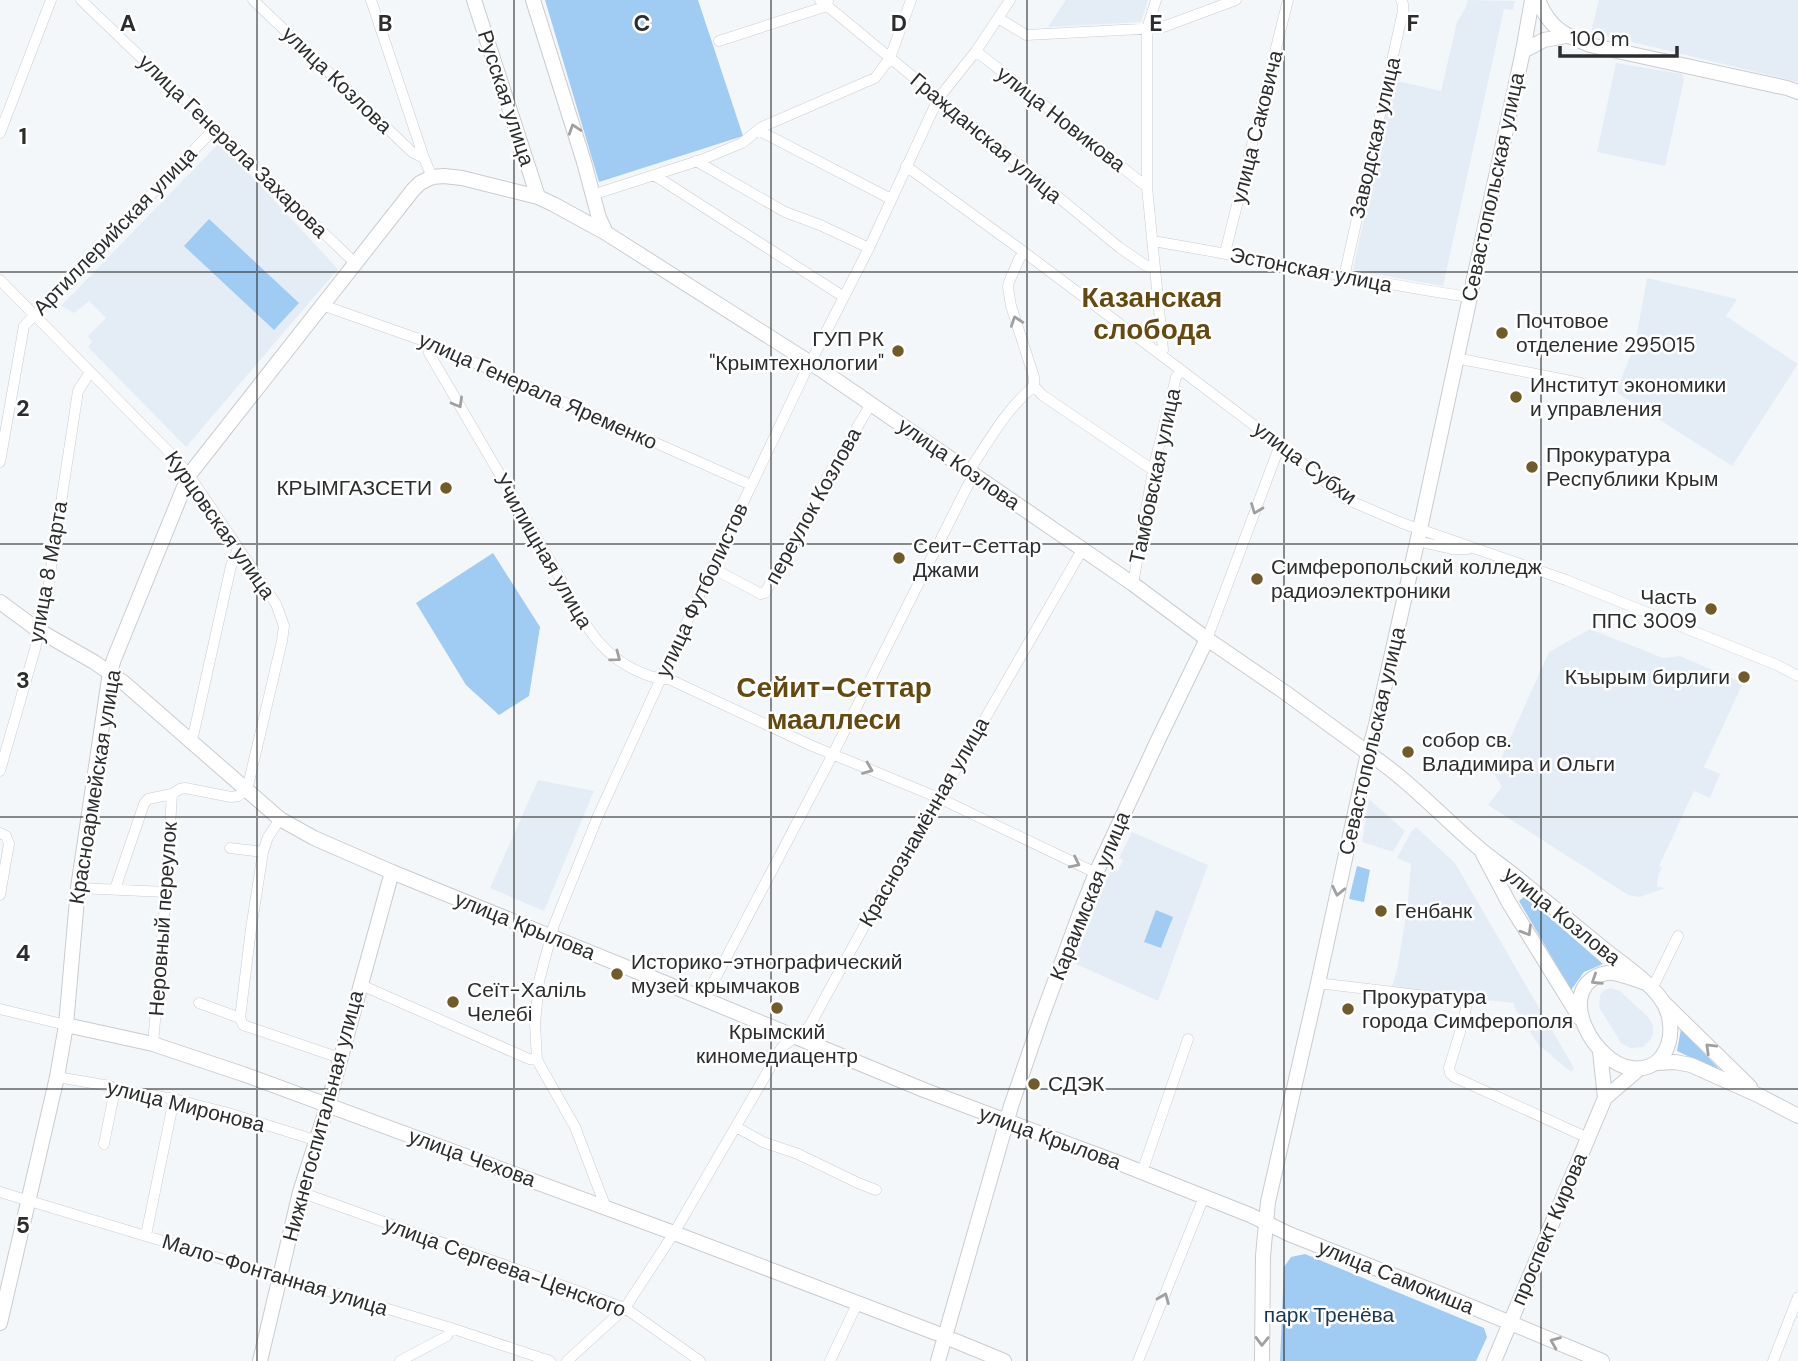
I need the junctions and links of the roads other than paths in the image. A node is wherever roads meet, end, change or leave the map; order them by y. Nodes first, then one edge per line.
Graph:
1 (51, 0) edge
2 (81, 0) edge
3 (253, 0) edge
4 (371, 0) edge
5 (474, 0) edge
6 (533, 0) edge
7 (911, 0) edge
8 (1010, 0) edge
9 (1156, 0) edge
10 (1236, 0) edge
11 (1288, 0) edge
12 (1401, 0) edge
13 (1532, 0) edge
14 (1538, 0) edge
15 (825, 2) edge
16 (998, 18) junction
17 (1147, 29) junction
18 (1566, 36) junction
19 (719, 41) dead end
20 (975, 51) junction
21 (1523, 51) junction
22 (890, 58) junction
23 (1798, 92) edge
24 (938, 99) junction
25 (3, 115) edge
26 (215, 128) junction
27 (758, 130) junction
28 (0, 133) edge
29 (424, 158) junction
30 (696, 161) junction
31 (906, 166) junction
32 (654, 175) junction
33 (432, 177) junction
34 (1147, 187) junction
35 (592, 195) junction
36 (538, 197) junction
37 (891, 199) junction
38 (567, 212) junction
39 (606, 233) junction
40 (1153, 241) junction
41 (869, 248) junction
42 (1024, 251) junction
43 (1226, 253) junction
44 (355, 263) junction
45 (1155, 269) junction
46 (1344, 277) junction
47 (0, 280) edge
48 (844, 297) junction
49 (1469, 298) junction
50 (322, 305) junction
51 (34, 316) junction
52 (430, 343) junction
53 (1161, 354) junction
54 (1456, 358) junction
55 (811, 362) junction
56 (1181, 370) junction
57 (90, 372) junction
58 (1034, 386) junction
59 (1601, 387) dead end
60 (871, 404) junction
61 (1280, 445) junction
62 (0, 462) edge
63 (1153, 470) junction
64 (972, 473) junction
65 (189, 475) junction
66 (751, 485) junction
67 (1423, 534) junction
68 (1472, 547) junction
69 (238, 548) junction
70 (1082, 550) junction
71 (712, 568) junction
72 (1133, 583) junction
73 (0, 602) edge
74 (38, 630) junction
75 (1207, 639) junction
76 (110, 672) junction
77 (1798, 676) edge
78 (661, 678) junction
79 (191, 741) junction
80 (1368, 753) junction
81 (833, 754) junction
82 (0, 771) edge
83 (247, 790) junction
84 (172, 794) junction
85 (939, 798) junction
86 (280, 819) junction
87 (0, 833) edge
88 (230, 848) dead end
89 (1481, 850) junction
90 (263, 852) junction
91 (391, 872) junction
92 (1096, 873) junction
93 (1526, 885) junction
94 (78, 888) junction
95 (116, 889) junction
96 (166, 892) junction
97 (0, 895) edge
98 (1510, 903) junction
99 (1678, 936) dead end
100 (551, 937) junction
101 (1318, 983) junction
102 (359, 984) junction
103 (1648, 986) junction
104 (705, 1000) junction
105 (1662, 1001) junction
106 (199, 1003) dead end
107 (0, 1009) edge
108 (240, 1018) junction
109 (1583, 1024) junction
110 (66, 1025) junction
111 (796, 1037) junction
112 (1188, 1039) dead end
113 (153, 1044) junction
114 (1600, 1051) junction
115 (340, 1058) junction
116 (537, 1060) junction
117 (1656, 1063) junction
118 (1639, 1069) junction
119 (57, 1077) junction
120 (115, 1090) junction
121 (1758, 1095) junction
122 (1605, 1098) junction
123 (174, 1099) junction
124 (328, 1104) junction
125 (1798, 1116) edge
126 (1007, 1122) junction
127 (736, 1127) junction
128 (1588, 1138) junction
129 (315, 1140) junction
130 (104, 1144) dead end
131 (1142, 1172) junction
132 (876, 1190) dead end
133 (0, 1192) edge
134 (300, 1192) junction
135 (1204, 1197) junction
136 (27, 1201) junction
137 (606, 1208) junction
138 (1267, 1224) junction
139 (674, 1233) junction
140 (146, 1235) junction
141 (280, 1277) junction
142 (1798, 1297) edge
143 (857, 1304) junction
144 (625, 1308) junction
145 (0, 1323) edge
146 (1509, 1323) junction
147 (450, 1328) junction
148 (936, 1333) dead end
149 (954, 1340) dead end
150 (260, 1361) edge
151 (400, 1361) edge
152 (550, 1361) edge
153 (568, 1361) edge
154 (700, 1361) edge
155 (830, 1361) edge
156 (938, 1361) edge
157 (1004, 1361) edge
158 (1138, 1361) edge
159 (1262, 1361) edge
160 (1494, 1361) edge
161 (1602, 1361) edge
162 (1773, 1361) edge

1 - 25 street
2 - 26 street, улица Генерала Захарова
3 - 29 street, улица Козлова
4 - 29 street
5 - 36 main road, Русская улица
35 -> 6 main road
7 - 22 street
8 - 16 street, улица Футболистов
9 - 17 street
10 - 17 street
11 - 43 street, улица Саковича
12 - 46 street, Заводская улица
13 - 21 main road, Севастопольская улица
14 - 18 main road
15 - 19 street
15 - 22 street, Гражданская улица
16 - 17 street
16 - 20 street, улица Футболистов
17 - 34 street
18 - 21 main road
18 - 23 main road
20 - 24 street, улица Футболистов
20 - 34 street, улица Новикова
21 - 49 main road, Севастопольская улица
22 - 24 street, Гражданская улица
22 - 27 street
24 - 31 street, улица Футболистов
24 - 45 street, Гражданская улица
25 - 28 street
26 - 44 street, улица Генерала Захарова
26 - 51 street, Артиллерийская улица
27 - 30 street
27 - 37 street
29 - 33 street
30 - 32 street
30 - 41 street
31 - 37 street, улица Футболистов
31 - 42 street, улица Субхи
32 - 35 street
32 - 48 street
33 - 36 main road, улица Козлова
33 - 44 main road, Красноармейская улица
34 - 40 street
35 - 38 main road
35 - 39 main road
36 - 38 main road, улица Козлова
37 - 41 street, улица Футболистов
38 - 39 main road, улица Козлова
39 - 55 main road, улица Козлова
40 - 43 street, Эстонская улица
40 - 45 street
41 - 48 street, улица Футболистов
42 - 53 street, улица Субхи
58 -> 42 street
43 - 46 street, Эстонская улица
44 - 50 main road, Красноармейская улица
45 - 53 street
46 - 49 street, Эстонская улица
47 - 51 street, Курцовская улица
48 - 55 street, улица Футболистов
49 - 54 main road, Севастопольская улица
50 - 52 street, улица Генерала Яременко
50 - 65 main road, Красноармейская улица
51 - 57 street, Курцовская улица
51 - 62 street, Артиллерийская улица
52 - 66 street, улица Генерала Яременко
52 -> 78 street, Училищная улица
53 - 56 street, улица Субхи
54 - 59 street
54 - 67 main road, Севастопольская улица
55 - 60 main road, улица Козлова
55 - 66 street, улица Футболистов
56 - 61 street, улица Субхи
56 - 63 street, Тамбовская улица
57 - 65 street, Курцовская улица
57 - 74 street, улица 8 Марта
58 - 63 street
58 - 64 street
60 - 64 main road, улица Козлова
60 - 71 street, переулок Козлова
61 - 67 street, улица Субхи
61 -> 75 street, Караимская улица
63 - 72 street, Тамбовская улица
64 - 70 main road, улица Козлова
64 - 81 street
65 - 69 street, Курцовская улица
65 - 76 main road, Красноармейская улица
66 - 71 street, улица Футболистов
67 - 68 street
67 - 68 street
67 - 80 main road, Севастопольская улица
68 - 77 street
69 - 79 street
69 - 83 street, Курцовская улица
70 - 72 main road, улица Козлова
70 - 85 street, Краснознамённая улица
71 - 78 street, улица Футболистов
72 - 75 main road, улица Козлова
73 - 74 main road, улица Крылова
74 - 76 main road, улица Крылова
74 - 82 street, улица 8 Марта
75 - 80 main road, улица Козлова
75 - 92 main road, Караимская улица
76 - 79 main road, улица Крылова
76 - 94 main road, Красноармейская улица
78 - 81 street, Училищная улица
78 - 100 street, улица Футболистов
79 - 83 main road, улица Крылова
80 - 89 main road, улица Козлова
80 -> 101 main road, Севастопольская улица
81 -> 85 street, Училищная улица
81 - 104 street
83 - 84 street
83 - 86 main road, улица Крылова
84 - 95 street
84 - 96 street, Неровный переулок
85 -> 92 street, Училищная улица
85 - 111 street, Краснознамённая улица
86 - 90 street
86 - 91 main road, улица Крылова
87 - 97 street
88 - 90 street
89 - 93 main road, улица Козлова
89 - 98 main road, улица Козлова
90 - 108 street
91 - 100 main road, улица Крылова
91 - 102 main road, Нижнегоспитальная улица
92 - 126 main road, Караимская улица
93 - 98 main road
93 - 103 main road, улица Козлова
94 - 95 street
94 - 110 main road, Красноармейская улица
95 - 96 street
96 - 113 street, Неровный переулок
98 -> 109 main road, улица Козлова
99 - 103 street
100 - 104 main road, улица Крылова
100 - 116 street, улица Футболистов
101 - 128 street
101 - 138 main road, Севастопольская улица
102 - 115 main road, Нижнегоспитальная улица
102 - 116 street
103 - 105 main road
103 -> 109 main road
104 - 111 main road, улица Крылова
105 - 117 main road
121 -> 105 main road
106 - 108 street
107 - 110 street, улица Чехова
108 - 115 street
109 - 114 main road
110 - 113 main road, улица Чехова
110 - 119 main road, Красноармейская улица
111 - 126 main road, улица Крылова
111 - 127 street, Краснознамённая улица
112 - 131 street, улица Крылова
113 - 124 main road, улица Чехова
114 - 118 main road
114 - 122 main road, проспект Кирова
115 - 124 main road, Нижнегоспитальная улица
116 - 137 street, улица Футболистов
117 - 118 main road
117 - 121 main road
118 - 122 main road, проспект Кирова
119 - 120 street, улица Миронова
119 - 136 main road, Красноармейская улица
120 - 123 street, улица Миронова
120 - 130 street
121 - 125 main road
122 - 128 main road, проспект Кирова
123 - 129 street, улица Миронова
123 - 140 street
124 - 129 main road, Нижнегоспитальная улица
124 - 137 main road, улица Чехова
126 - 131 main road, улица Крылова
126 - 156 main road, Караимская улица
127 - 132 street
127 - 139 street, Краснознамённая улица
128 - 146 main road, проспект Кирова
129 - 134 main road, Нижнегоспитальная улица
131 - 135 main road, улица Крылова
133 - 136 street, Мало-Фонтанная улица
134 - 141 main road, Нижнегоспитальная улица
134 - 144 street, улица Сергеева-Ценского
135 - 138 main road, улица Крылова
158 -> 135 street
136 - 140 street, Мало-Фонтанная улица
136 - 145 main road, Красноармейская улица
137 - 139 main road, улица Чехова
138 - 146 main road, улица Самокиша
138 -> 159 main road, Севастопольская улица
139 - 143 main road, улица Чехова
139 - 144 street, Краснознамённая улица
140 - 141 street, Мало-Фонтанная улица
141 - 147 street, Мало-Фонтанная улица
141 - 150 main road, Нижнегоспитальная улица
142 - 162 street
143 - 148 main road, улица Чехова
143 - 155 street
144 - 153 street, Краснознамённая улица
144 - 154 street, улица Сергеева-Ценского
146 - 160 main road, проспект Кирова
161 -> 146 main road, улица Самокиша
147 - 151 street
147 - 152 street, Мало-Фонтанная улица
149 - 157 main road

